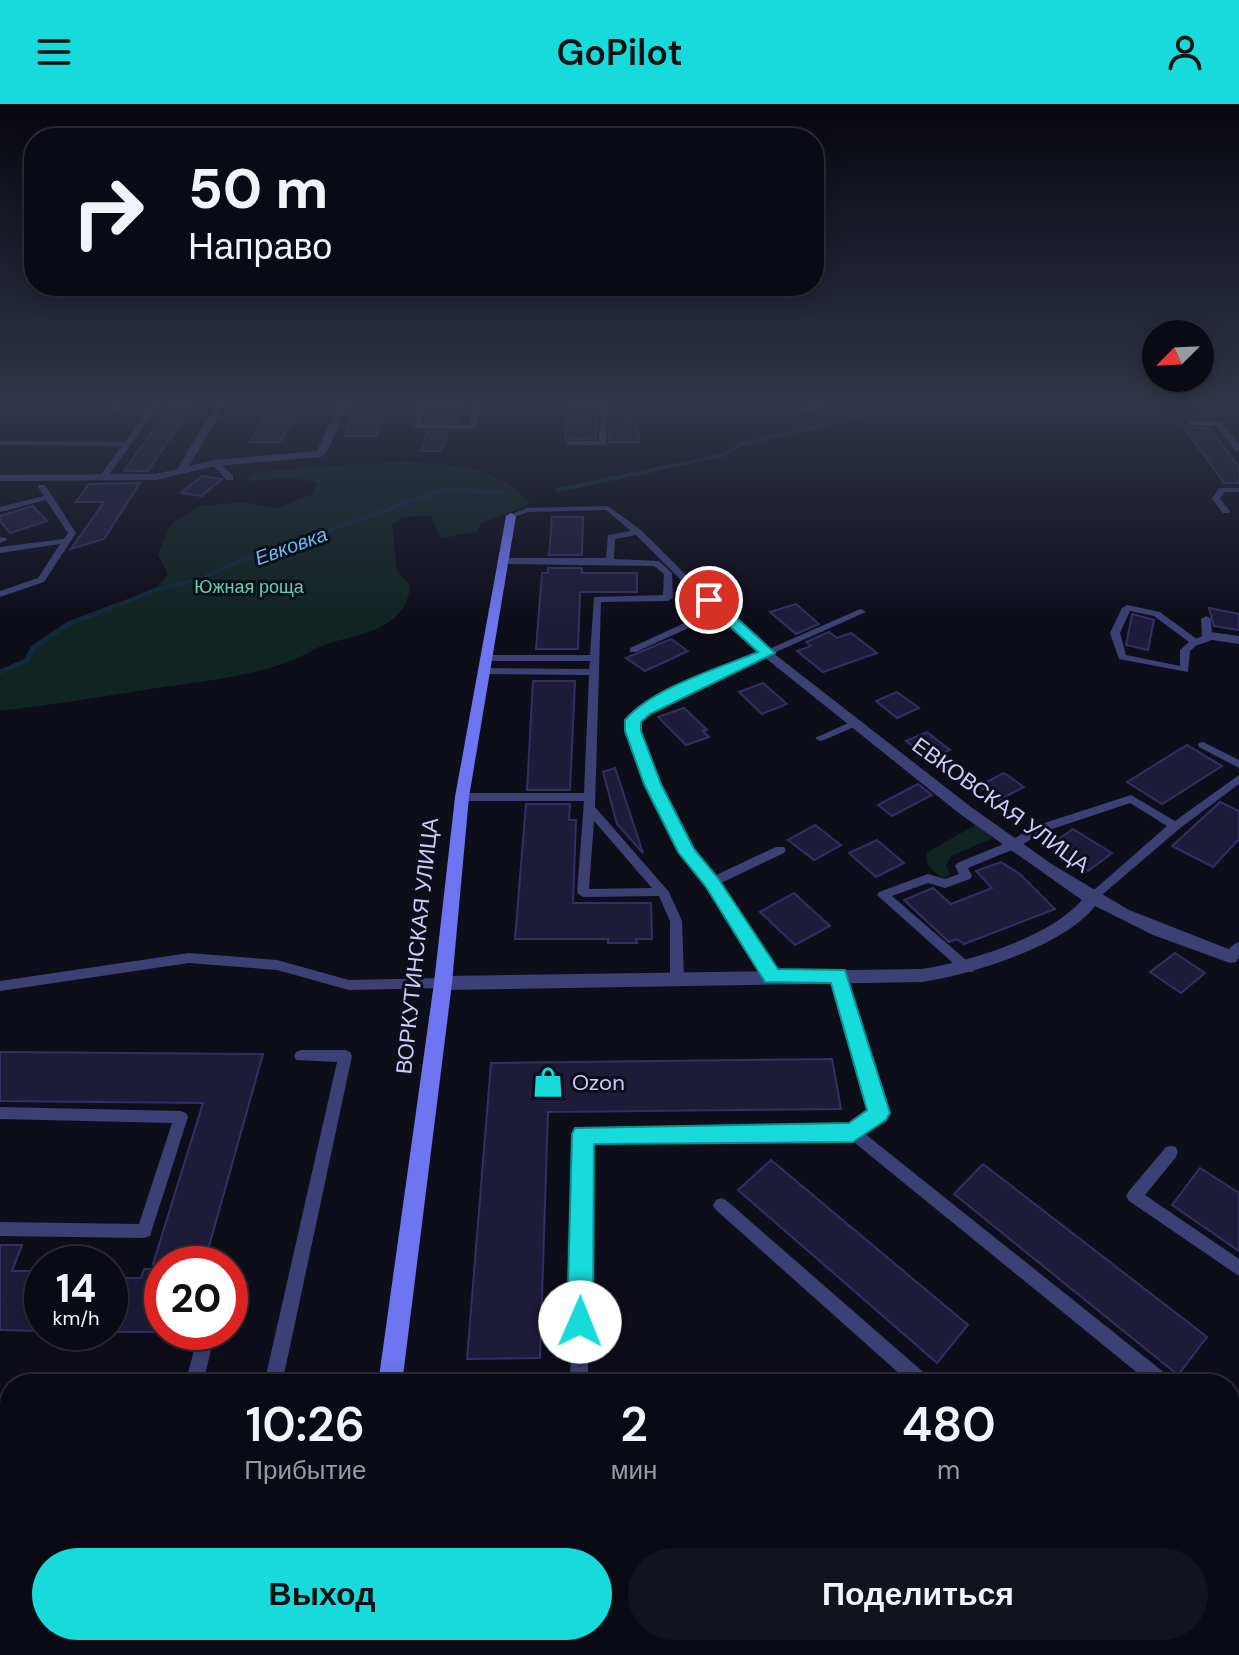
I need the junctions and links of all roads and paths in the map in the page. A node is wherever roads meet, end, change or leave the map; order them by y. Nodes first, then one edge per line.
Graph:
1 (161, 475) edge
2 (227, 475) edge
3 (103, 477) joint
4 (0, 478) edge
5 (80, 478) junction
6 (230, 478) dead end
7 (0, 488) edge
8 (1239, 490) edge
9 (45, 492) junction
10 (0, 510) edge
11 (1226, 511) dead end
12 (511, 516) joint
13 (638, 532) junction
14 (67, 541) junction
15 (3, 542) edge
16 (661, 560) junction
17 (501, 561) junction
18 (610, 561) junction
19 (689, 583) junction
20 (0, 594) edge
21 (861, 612) dead end
22 (1206, 619) dead end
23 (1201, 640) junction
24 (1239, 640) edge
25 (633, 650) dead end
26 (768, 653) junction
27 (595, 658) junction
28 (483, 665) junction
29 (594, 672) junction
30 (855, 723) junction
31 (820, 738) dead end
32 (1203, 745) dead end
33 (1239, 765) edge
34 (1239, 779) edge
35 (462, 797) junction
36 (589, 802) junction
37 (1175, 826) junction
38 (1015, 844) junction
39 (780, 850) dead end
40 (712, 882) junction
41 (663, 892) junction
42 (1092, 897) junction
43 (1235, 952) edge
44 (968, 969) junction
45 (838, 975) junction
46 (772, 977) junction
47 (677, 978) junction
48 (443, 983) junction
49 (0, 986) edge
50 (301, 1056) dead end
51 (0, 1113) edge
52 (853, 1133) junction
53 (1171, 1152) dead end
54 (721, 1205) dead end
55 (0, 1229) edge
56 (1239, 1268) edge
57 (202, 1350) edge
58 (196, 1374) edge
59 (275, 1374) edge
60 (391, 1374) edge
61 (579, 1374) edge
62 (913, 1374) edge
63 (1153, 1374) edge

1 - 3 street
2 - 6 lane
3 - 5 street
4 - 5 street
5 - 9 street
7 - 9 street
8 - 11 lane
9 - 10 lane
9 - 14 lane
12 - 13 lane
12 - 17 street, ВОРКУТИНСКАЯ УЛИЦА
13 - 16 lane
13 - 18 lane
14 - 15 lane
14 - 20 lane
16 - 18 lane
16 - 19 lane
16 - 27 lane
17 - 18 lane
17 - 28 street, ВОРКУТИНСКАЯ УЛИЦА
19 - 25 lane
19 - 26 lane
21 - 26 lane
22 - 23 lane
23 - 23 lane
23 - 24 street
26 - 30 street, ЕВКОВСКАЯ УЛИЦА
26 - 40 lane
27 - 28 lane
27 - 29 lane
28 - 29 lane
28 - 35 street, ВОРКУТИНСКАЯ УЛИЦА
29 - 36 lane
30 - 31 lane
30 - 38 street, ЕВКОВСКАЯ УЛИЦА
32 - 33 lane
34 - 37 lane
35 - 36 lane
35 - 48 street, ВОРКУТИНСКАЯ УЛИЦА
36 - 41 lane
36 - 41 lane
37 - 38 lane
37 - 42 lane
38 - 42 street, ЕВКОВСКАЯ УЛИЦА
38 - 44 lane
39 - 40 lane
40 - 46 lane
41 - 47 lane
42 - 43 street, ЕВКОВСКАЯ УЛИЦА
42 - 44 street
44 - 45 street
45 - 46 street
45 - 52 lane
46 - 47 street
47 - 48 street
48 - 49 lane
48 - 60 street, ВОРКУТИНСКАЯ УЛИЦА
50 - 59 lane
51 - 55 lane
52 - 61 lane
52 - 63 lane
53 - 56 lane
54 - 62 lane
57 - 58 lane

